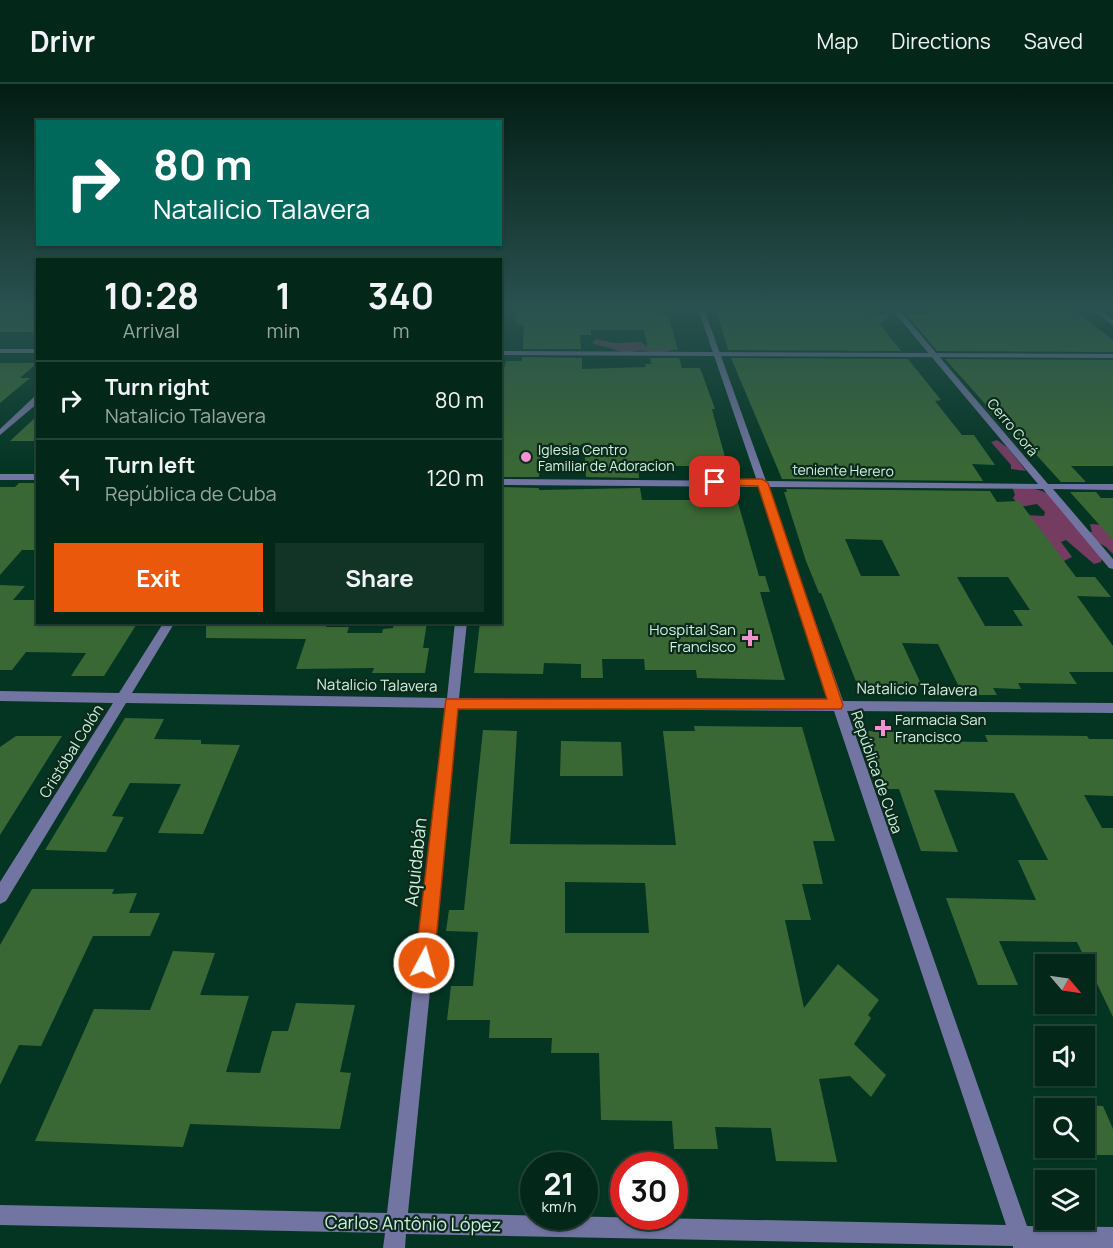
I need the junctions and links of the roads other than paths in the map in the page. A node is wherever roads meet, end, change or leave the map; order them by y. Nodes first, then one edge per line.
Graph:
1 (719, 360) edge
2 (939, 360) edge
3 (36, 400) edge
4 (0, 433) edge
5 (0, 477) edge
6 (36, 477) edge
7 (502, 482) edge
8 (762, 483) junction
9 (1046, 487) junction
10 (1113, 487) edge
11 (1113, 566) edge
12 (169, 624) edge
13 (461, 624) edge
14 (0, 696) edge
15 (124, 698) junction
16 (451, 703) junction
17 (836, 705) junction
18 (1113, 708) edge
19 (0, 896) edge
20 (0, 1215) edge
21 (398, 1223) junction
22 (1113, 1238) edge
23 (1022, 1242) edge
24 (394, 1248) edge

1 - 8 street, República de Cuba
2 - 9 street, Cerro Corá
3 - 4 street
5 - 6 street
7 - 8 street, teniente Herero
8 - 9 street, teniente Herero
8 - 17 street, República de Cuba
9 - 10 street, teniente Herero
9 - 11 street, Cerro Corá
12 - 15 street, Cristóbal Colón
13 - 16 street, Aquidabán
14 - 15 street, Natalicio Talavera
15 - 16 street, Natalicio Talavera
15 - 19 street, Cristóbal Colón
16 - 17 street, Natalicio Talavera
16 - 21 street, Aquidabán
17 - 18 street, Natalicio Talavera
17 - 23 street, República de Cuba
20 - 21 street, Carlos Antônio López
21 - 23 street, Carlos Antônio López
21 - 24 street, Aquidabán
22 - 23 street, Carlos Antônio López

